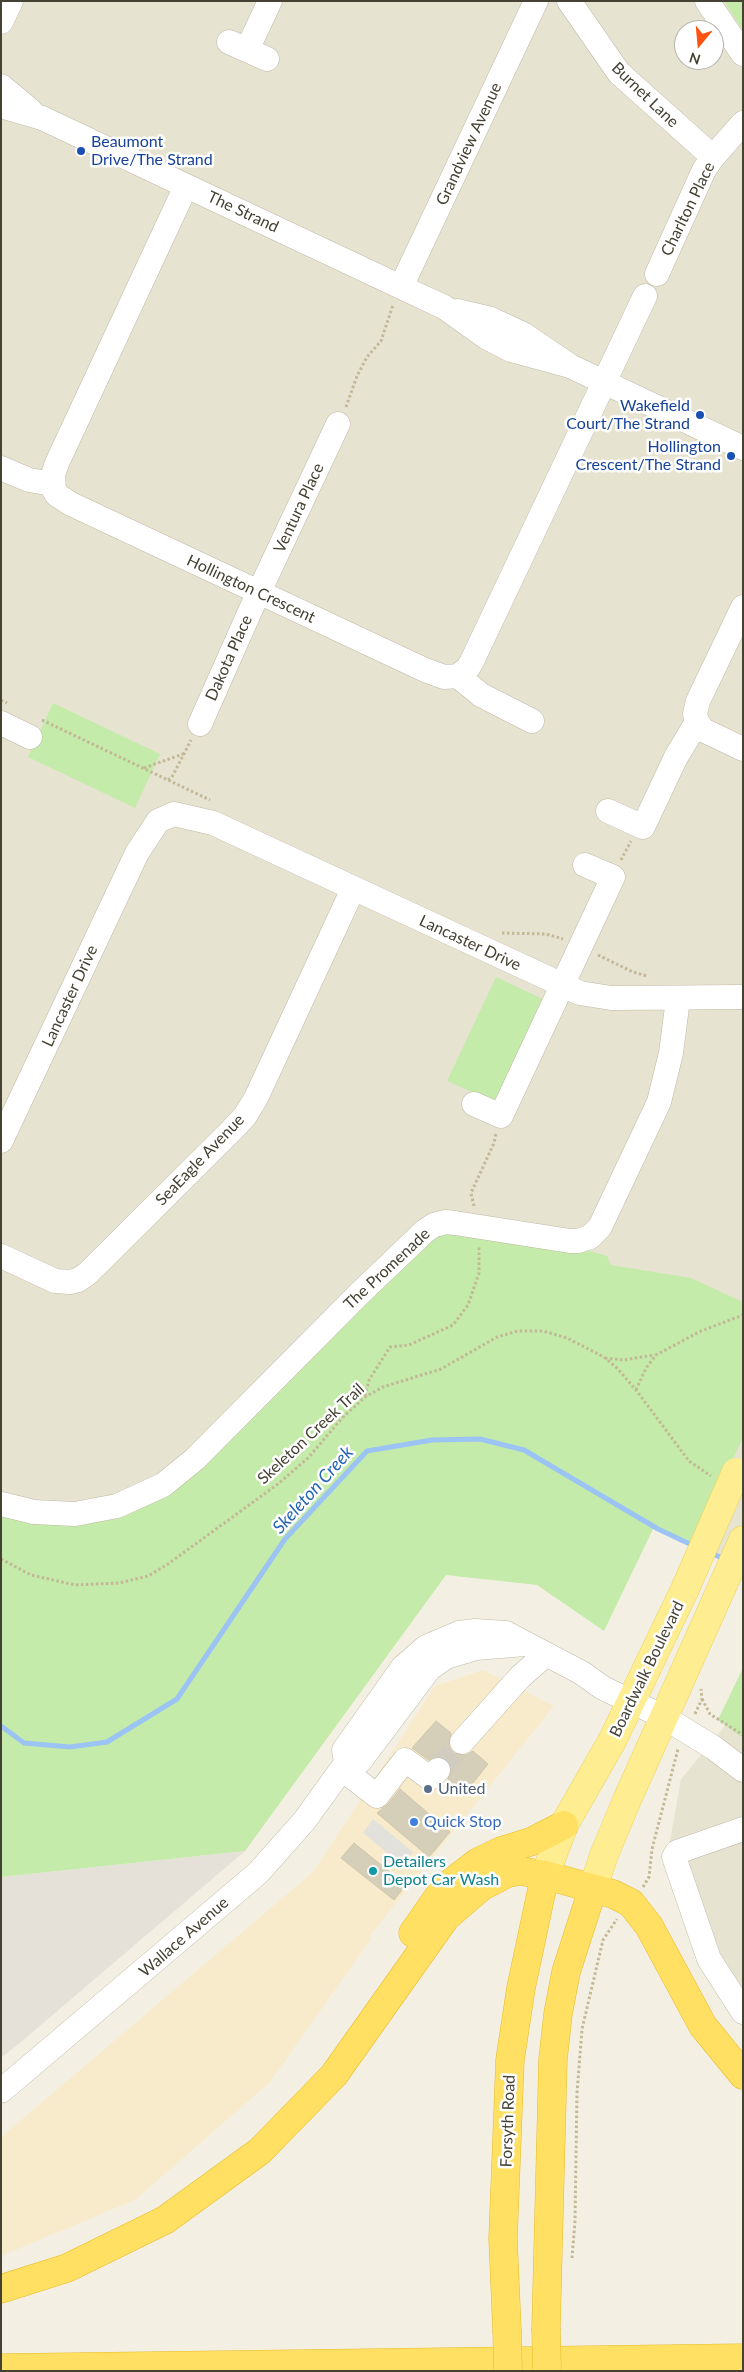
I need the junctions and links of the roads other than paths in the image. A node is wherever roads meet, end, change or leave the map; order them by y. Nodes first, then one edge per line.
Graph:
1 (11, 1) edge
2 (270, 1) edge
3 (536, 1) edge
4 (569, 1) edge
5 (707, 1) edge
6 (1, 22) edge
7 (248, 50) dead end
8 (743, 54) edge
9 (1, 86) edge
10 (1, 106) edge
11 (42, 118) junction
12 (743, 123) edge
13 (713, 157) junction
14 (186, 186) junction
15 (657, 274) dead end
16 (401, 286) junction
17 (645, 296) dead end
18 (603, 382) junction
19 (338, 424) road end
20 (743, 448) edge
21 (1, 468) edge
22 (53, 484) junction
23 (259, 593) junction
24 (743, 607) edge
25 (458, 676) junction
26 (6, 714) edge
27 (532, 721) dead end
28 (697, 722) junction
29 (200, 724) road end
30 (33, 727) road end
31 (743, 749) edge
32 (608, 811) dead end
33 (585, 865) dead end
34 (354, 889) junction
35 (562, 987) junction
36 (743, 997) edge
37 (678, 999) junction
38 (474, 1104) dead end
39 (2, 1144) edge
40 (1, 1256) edge
41 (730, 1469) edge
42 (1, 1504) edge
43 (743, 1540) edge
44 (535, 1650) junction
45 (631, 1700) junction
46 (664, 1716) junction
47 (462, 1742) tunnel mouth
48 (344, 1766) junction
49 (438, 1770) dead end
50 (743, 1770) edge
51 (564, 1825) junction
52 (743, 1829) edge
53 (545, 1875) junction
54 (593, 1888) junction
55 (743, 2012) edge
56 (376, 2013) junction
57 (743, 2076) edge
58 (1, 2091) edge
59 (1, 2289) edge
60 (743, 2358) edge
61 (1, 2368) edge
62 (508, 2371) edge
63 (547, 2371) edge

1 - 6 street
2 - 7 street
3 - 16 street, Grandview Avenue
4 - 13 street, Burnet Lane
5 - 8 street
9 - 11 street, The Strand
10 - 11 street, The Strand
11 - 14 street, The Strand
12 - 13 street, Charlton Place
13 - 15 street, Charlton Place
14 - 16 street, The Strand
14 - 22 street
16 - 18 street, The Strand
17 - 18 street
18 - 20 street, The Strand
18 - 25 street
19 - 23 street, Ventura Place
21 - 22 street
22 - 23 street, Hollington Crescent
23 - 25 street, Hollington Crescent
23 - 29 street, Dakota Place
24 - 28 street
25 - 27 street
26 - 30 street
28 - 31 street
28 - 32 street
33 - 35 street
34 - 35 street, Lancaster Drive
34 - 39 street, Lancaster Drive
34 - 40 street, SeaEagle Avenue
35 - 37 street, Lancaster Drive
35 - 38 street
36 - 37 street, Lancaster Drive
37 - 42 street, The Promenade
41 - 45 main road, Boardwalk Boulevard, bridge
43 - 46 main road, Boardwalk Boulevard
44 - 45 street, Wallace Avenue
44 - 47 street
44 - 48 street, Wallace Avenue
45 - 46 street, Wallace Avenue
45 - 51 main road, Boardwalk Boulevard
46 - 50 street, Wallace Avenue
46 - 54 main road, Boardwalk Boulevard
48 - 49 street
48 - 58 street, Wallace Avenue
51 - 53 main road, Boardwalk Boulevard
51 - 56 highway
52 - 55 street
53 - 54 highway
53 - 56 highway
53 - 62 highway, Forsyth Road, bridge
54 - 57 highway
54 - 63 highway, bridge
56 - 59 highway
60 - 61 highway

